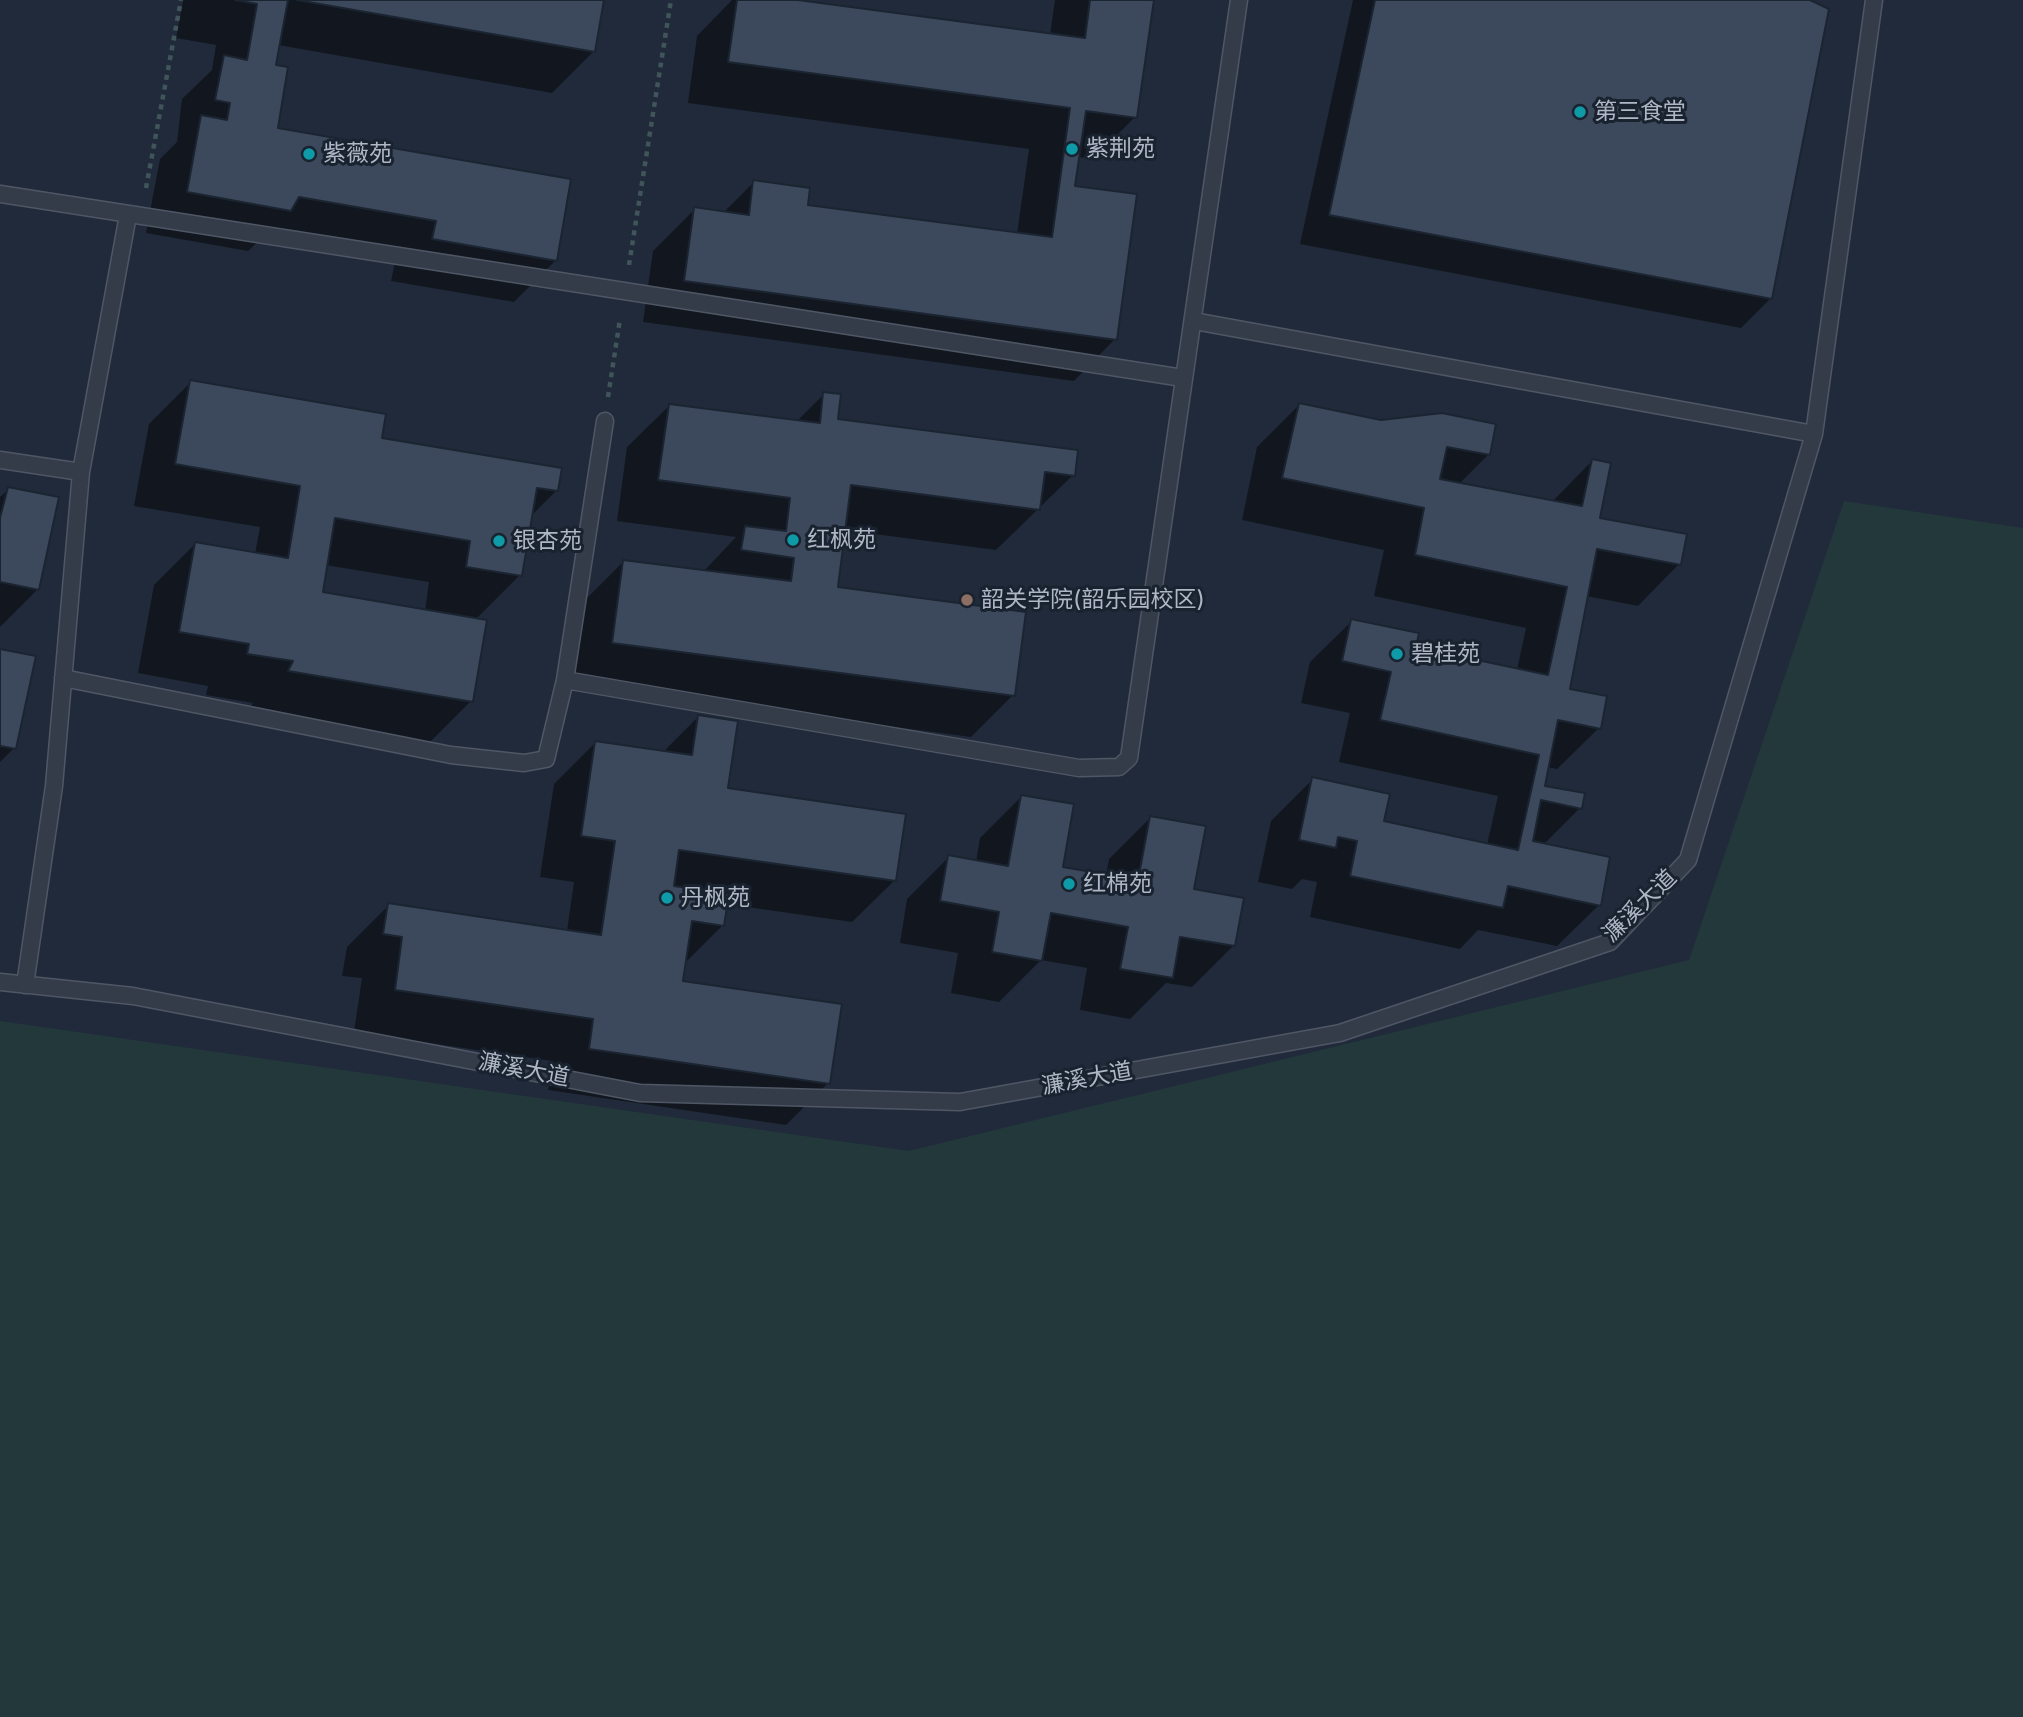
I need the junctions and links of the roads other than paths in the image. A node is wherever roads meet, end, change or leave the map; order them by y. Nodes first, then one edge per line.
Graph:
1 (1239, 0) edge
2 (1874, 0) edge
3 (0, 194) edge
4 (134, 217) junction
5 (1194, 321) junction
6 (1183, 378) junction
7 (605, 421) road end
8 (1814, 435) junction
9 (0, 460) edge
10 (82, 472) junction
11 (63, 678) junction
12 (565, 680) junction
13 (0, 982) edge
14 (25, 985) junction

1 - 5 lane
2 - 8 lane, 濂溪大道
3 - 4 lane
4 - 6 lane
4 - 10 lane
5 - 6 lane
5 - 8 lane
6 - 12 lane
7 - 12 lane
8 - 14 lane, 濂溪大道
9 - 10 lane
10 - 11 lane
11 - 12 lane
11 - 14 lane
13 - 14 lane, 濂溪大道

